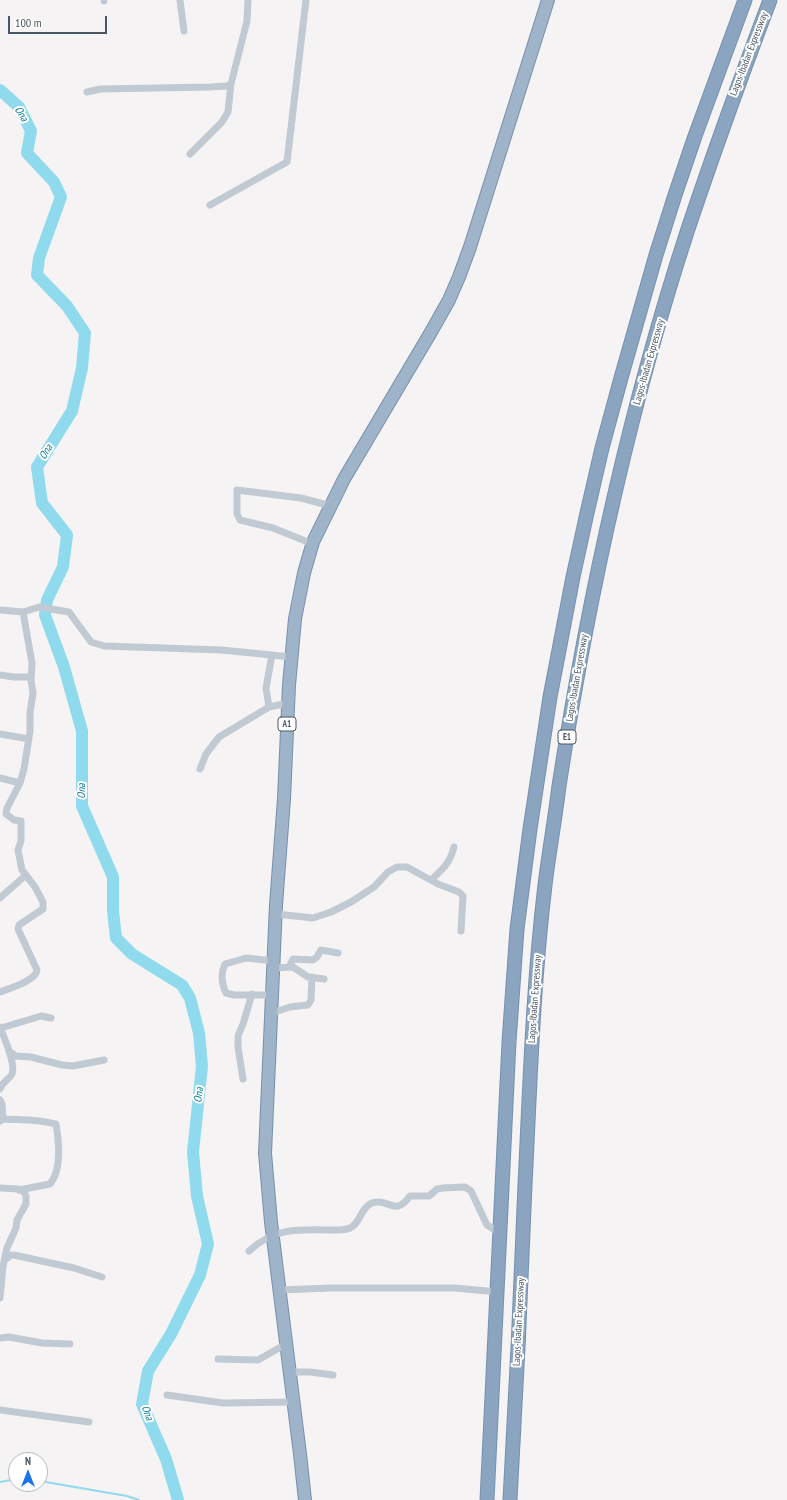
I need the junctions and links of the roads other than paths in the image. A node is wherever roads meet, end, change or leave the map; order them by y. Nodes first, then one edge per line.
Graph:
1 (180, 0) edge
2 (248, 0) edge
3 (306, 0) edge
4 (548, 0) edge
5 (745, 0) edge
6 (770, 0) edge
7 (184, 31) dead end
8 (232, 84) junction
9 (87, 92) dead end
10 (190, 154) dead end
11 (210, 205) dead end
12 (331, 506) junction
13 (312, 544) junction
14 (0, 610) edge
15 (23, 612) junction
16 (272, 655) junction
17 (291, 657) junction
18 (0, 675) edge
19 (31, 678) junction
20 (288, 703) junction
21 (269, 707) junction
22 (0, 734) edge
23 (29, 739) junction
24 (200, 769) dead end
25 (0, 778) edge
26 (20, 783) junction
27 (454, 847) dead end
28 (26, 875) junction
29 (431, 880) junction
30 (0, 898) edge
31 (276, 914) junction
32 (461, 931) dead end
33 (338, 952) dead end
34 (274, 964) junction
35 (289, 966) junction
36 (312, 977) junction
37 (324, 979) dead end
38 (0, 992) edge
39 (252, 994) junction
40 (273, 995) junction
41 (272, 1013) junction
42 (51, 1018) dead end
43 (0, 1028) edge
44 (9, 1051) junction
45 (104, 1060) dead end
46 (243, 1080) dead end
47 (0, 1089) edge
48 (0, 1100) edge
49 (2, 1120) edge
50 (0, 1188) edge
51 (19, 1190) junction
52 (501, 1234) junction
53 (272, 1235) junction
54 (249, 1251) dead end
55 (6, 1259) junction
56 (102, 1276) dead end
57 (280, 1290) junction
58 (498, 1292) junction
59 (0, 1298) edge
60 (0, 1338) edge
61 (70, 1344) dead end
62 (286, 1344) junction
63 (218, 1359) dead end
64 (290, 1372) junction
65 (333, 1375) dead end
66 (167, 1395) dead end
67 (294, 1402) junction
68 (0, 1410) edge
69 (89, 1422) dead end
70 (304, 1500) edge
71 (487, 1500) edge
72 (510, 1500) edge

1 - 7 street
2 - 8 street
3 - 11 street
4 - 12 highway, A1
5 - 52 highway, E1
6 - 72 highway, Lagos-Ibadan Expressway / E1
8 - 9 street
8 - 10 street
12 - 13 highway, A1
12 - 13 street
13 - 17 highway, A1
14 - 15 street
15 - 16 street
15 - 19 street
16 - 17 street
16 - 21 street
17 - 20 highway, A1
18 - 19 street
19 - 23 street
20 - 21 street
20 - 31 highway, A1
21 - 24 street
22 - 23 street
23 - 26 street
25 - 26 street
26 - 28 street
27 - 29 street
28 - 30 street
28 - 38 street
29 - 31 street
29 - 32 street
31 - 34 highway, A1
33 - 35 street
34 - 35 street
34 - 39 street
34 - 40 highway, A1
35 - 36 street
36 - 37 street
36 - 41 street
39 - 40 street
39 - 46 street
40 - 41 highway, A1
41 - 53 highway, A1
42 - 43 street
43 - 44 street
44 - 45 street
44 - 47 street
48 - 49 street
49 - 51 street
50 - 51 street
51 - 55 street
52 - 53 street
52 - 58 highway, E1
53 - 54 street
53 - 57 highway, A1
55 - 56 street
55 - 59 street
57 - 58 street
57 - 62 highway, A1
58 - 71 highway, E1
60 - 61 street
62 - 63 street
62 - 64 highway, A1
64 - 65 street
64 - 67 highway, A1
66 - 67 street
67 - 70 highway, A1
68 - 69 street

